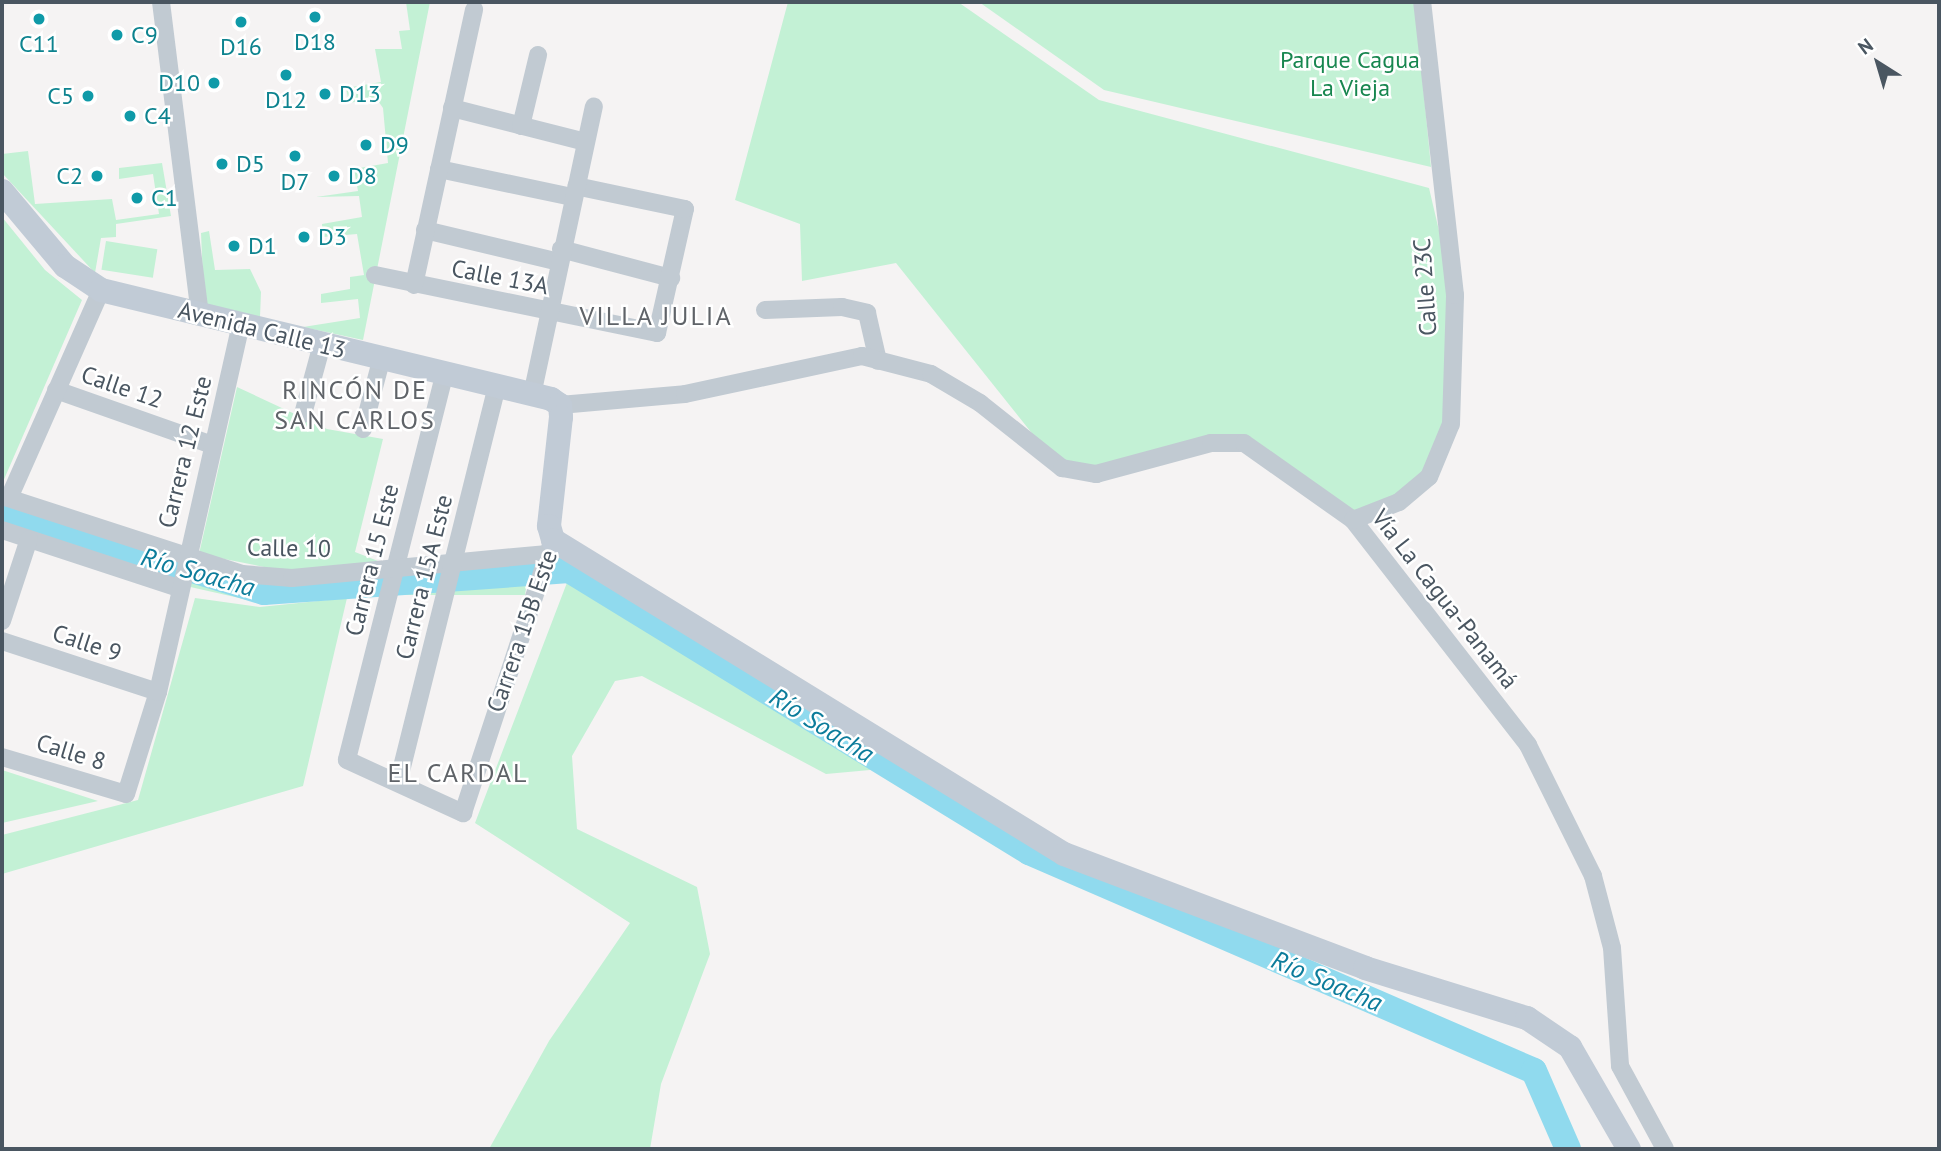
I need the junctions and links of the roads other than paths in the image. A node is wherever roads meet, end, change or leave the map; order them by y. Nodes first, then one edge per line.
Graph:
1 (161, 2) edge
2 (1422, 2) edge
3 (474, 9) dead end
4 (538, 55) dead end
5 (594, 107) dead end
6 (452, 108) junction
7 (521, 126) junction
8 (585, 142) junction
9 (439, 169) junction
10 (2, 191) edge
11 (574, 191) junction
12 (425, 230) junction
13 (560, 255) junction
14 (375, 275) dead end
15 (671, 278) junction
16 (414, 285) junction
17 (101, 290) junction
18 (765, 310) dead end
19 (549, 312) junction
20 (200, 314) junction
21 (242, 324) junction
22 (322, 344) junction
23 (381, 361) junction
24 (878, 361) junction
25 (445, 372) junction
26 (497, 387) junction
27 (56, 390) junction
28 (532, 396) junction
29 (560, 405) junction
30 (303, 414) dead end
31 (363, 429) dead end
32 (212, 445) junction
33 (5, 497) edge
34 (1353, 520) junction
35 (2, 530) edge
36 (29, 539) junction
37 (548, 553) junction
38 (185, 559) junction
39 (451, 568) junction
40 (394, 573) junction
41 (179, 584) junction
42 (2, 621) edge
43 (2, 641) edge
44 (158, 692) junction
45 (2, 757) edge
46 (400, 779) junction
47 (126, 794) joint
48 (1629, 1149) edge
49 (1665, 1149) edge

1 - 20 street
2 - 34 street, Calle 23C
3 - 6 street
4 - 7 street
5 - 8 street
6 - 7 street
6 - 9 street
7 - 8 street
8 - 11 street
9 - 11 street
9 - 12 street
10 - 17 main road, Avenida Calle 13
11 - 13 street
11 - 15 street
12 - 13 street
12 - 16 street
13 - 15 street
13 - 19 street
14 - 16 street, Calle 13A
15 - 19 street, Calle 13A
16 - 19 street, Calle 13A
17 - 20 main road, Avenida Calle 13
17 - 27 street
18 - 24 street
19 - 28 street
20 - 21 main road, Avenida Calle 13
21 - 22 main road, Avenida Calle 13
21 - 32 street, Carrera 12 Este
22 - 23 main road, Avenida Calle 13
22 - 30 street
23 - 25 main road, Avenida Calle 13
23 - 31 street
24 - 29 street, Vía La Cagua-Panamá
24 - 34 street, Vía La Cagua-Panamá
25 - 26 main road, Avenida Calle 13
25 - 40 street, Carrera 15 Este
26 - 28 main road, Avenida Calle 13
26 - 39 street, Carrera 15A Este
27 - 32 street, Calle 12
27 - 33 street
28 - 29 main road, Avenida Calle 13
29 - 37 main road, Carrera 15B Este
32 - 38 street, Carrera 12 Este
33 - 38 street, Calle 10
34 - 49 street, Vía La Cagua-Panamá
35 - 36 street
36 - 41 street
36 - 42 street
37 - 39 street, Calle 10
37 - 46 street, Carrera 15B Este
37 - 48 main road
38 - 40 street, Calle 10
38 - 41 street, Carrera 12 Este
39 - 40 street, Calle 10
39 - 46 street, Carrera 15A Este
40 - 46 street, Carrera 15 Este
41 - 44 street, Carrera 12 Este
43 - 44 street, Calle 9
44 - 47 street, Carrera 12 Este
45 - 47 street, Calle 8

